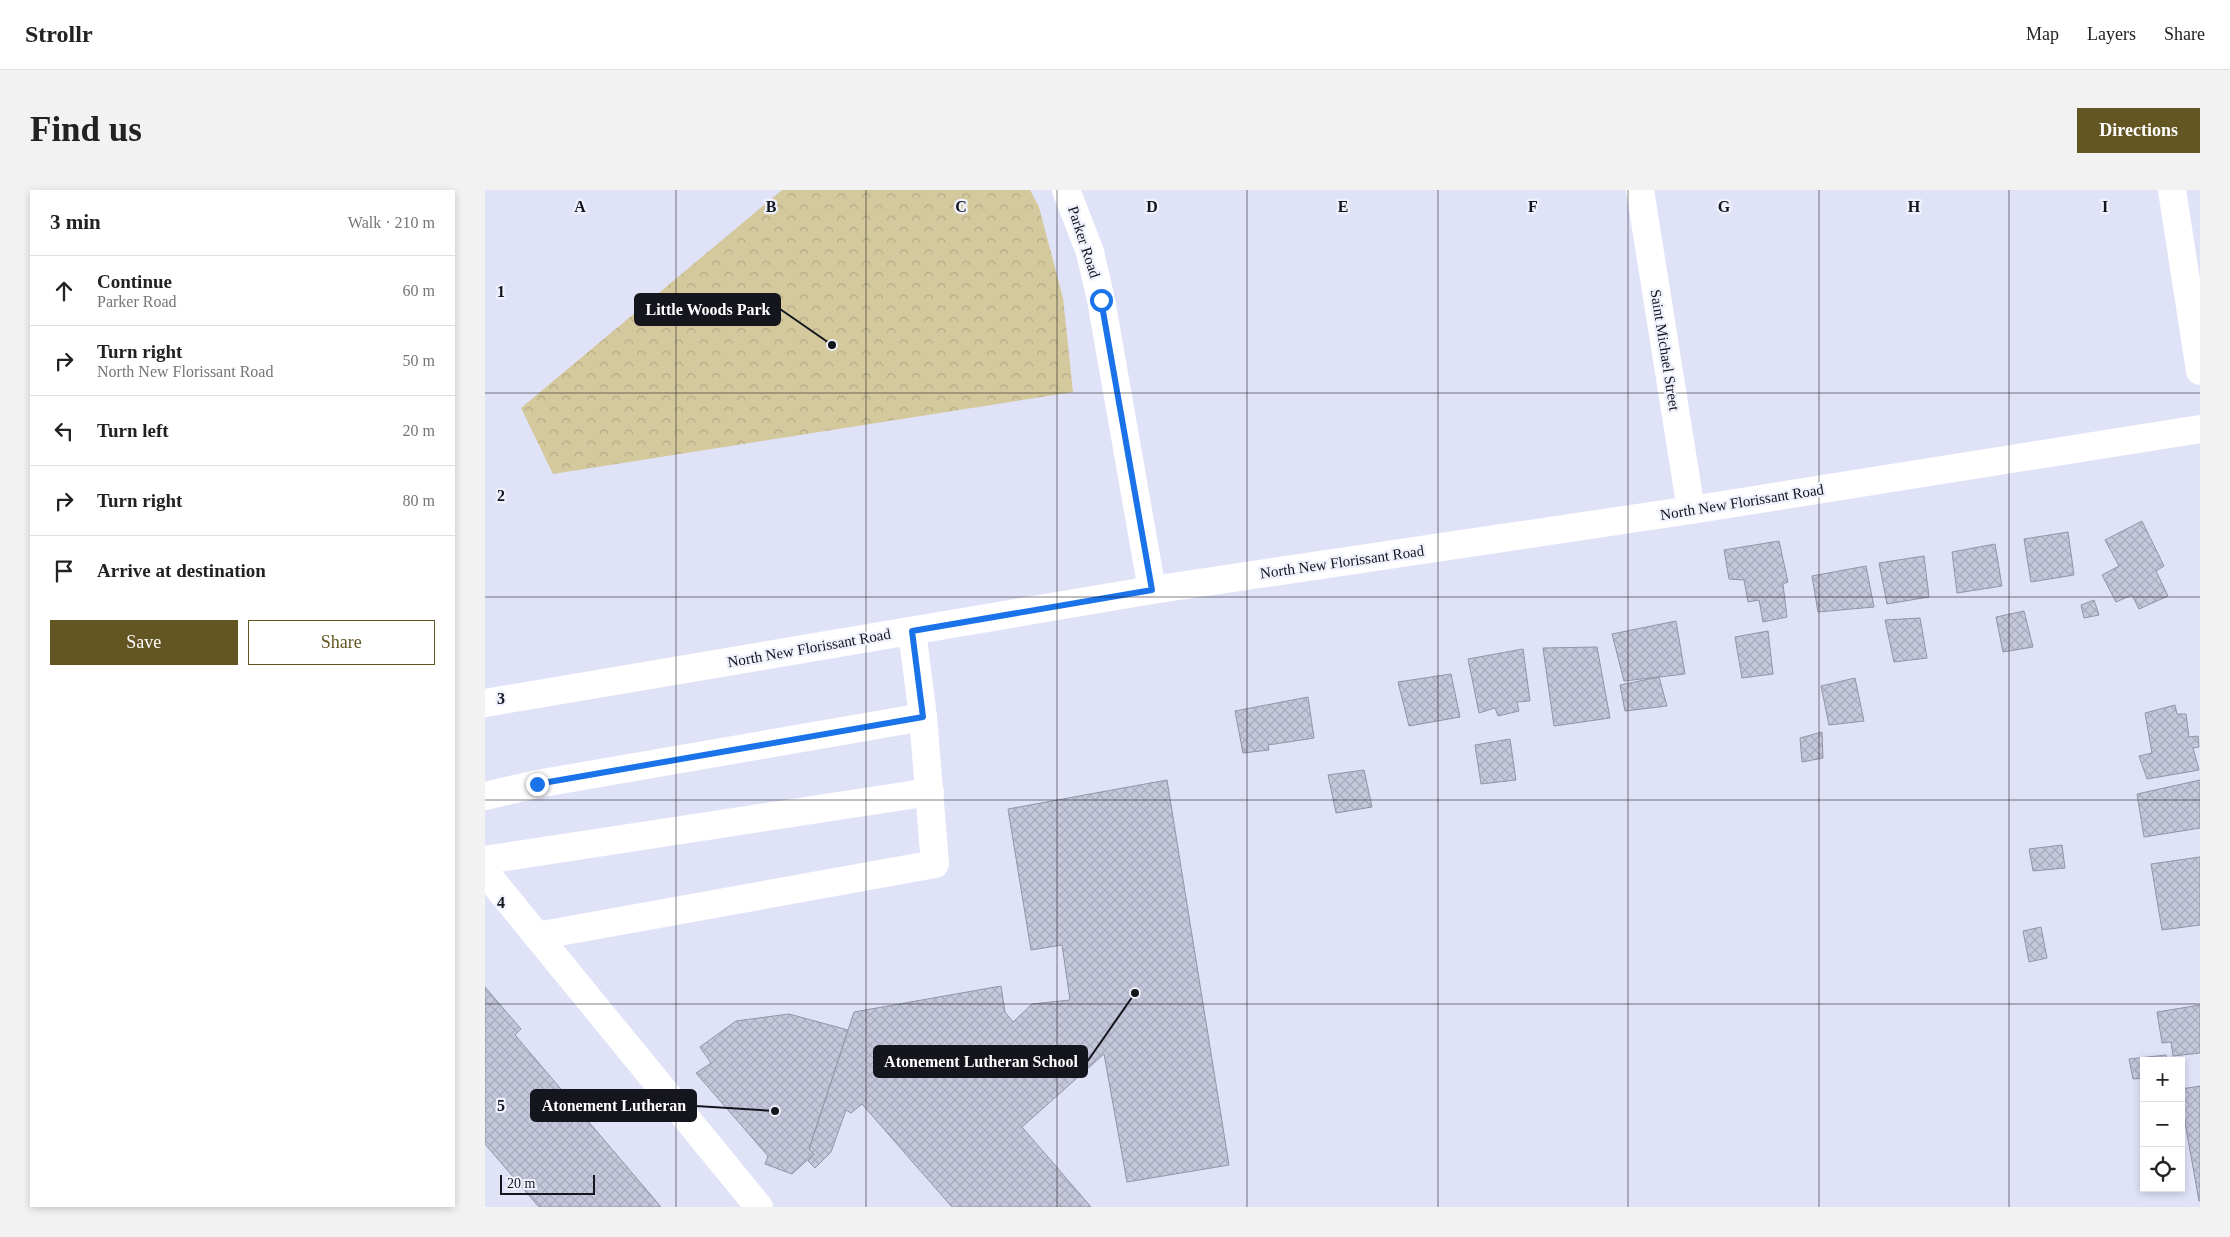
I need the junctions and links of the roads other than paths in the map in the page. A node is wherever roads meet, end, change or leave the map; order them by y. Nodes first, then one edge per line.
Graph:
1 (1066, 190) edge
2 (1639, 190) edge
3 (2172, 190) edge
4 (2200, 372) edge
5 (2200, 429) edge
6 (1691, 510) junction
7 (1152, 590) junction
8 (912, 631) junction
9 (485, 703) edge
10 (923, 717) junction
11 (931, 792) junction
12 (485, 796) edge
13 (485, 860) edge
14 (485, 872) edge
15 (537, 936) junction
16 (759, 1207) edge

1 - 7 main road, Parker Road
2 - 6 main road, Saint Michael Street
3 - 4 main road
5 - 6 main road, North New Florissant Road
6 - 7 main road, North New Florissant Road
7 - 8 main road, North New Florissant Road
8 - 9 main road, North New Florissant Road
8 - 10 main road
10 - 11 main road
10 - 12 main road
11 - 13 main road
11 - 15 main road
14 - 15 main road
15 - 16 main road

